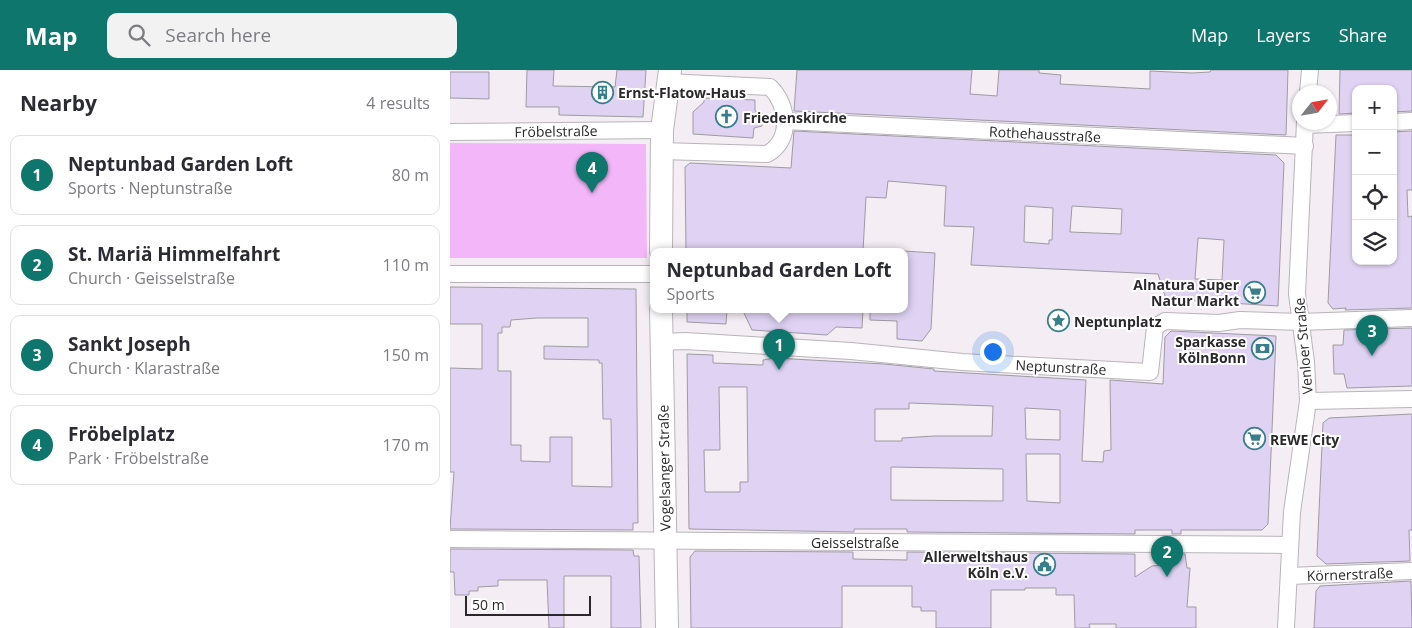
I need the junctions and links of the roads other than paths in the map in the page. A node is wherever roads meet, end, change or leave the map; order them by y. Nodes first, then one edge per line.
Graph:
1 (1310, 70) edge
2 (668, 76) edge
3 (1309, 85) edge
4 (785, 121) junction
5 (1412, 121) edge
6 (1397, 122) edge
7 (1337, 123) edge
8 (1352, 123) edge
9 (1305, 130) edge
10 (450, 132) edge
11 (661, 141) junction
12 (1305, 146) junction
13 (661, 248) edge
14 (450, 274) edge
15 (650, 274) edge
16 (661, 313) edge
17 (1412, 318) edge
18 (1300, 322) junction
19 (662, 342) junction
20 (1412, 399) edge
21 (1308, 400) junction
22 (450, 539) edge
23 (666, 541) junction
24 (1290, 545) junction
25 (1412, 571) edge
26 (1289, 576) junction
27 (667, 628) edge
28 (1286, 628) edge

1 - 3 street
2 - 4 street
2 - 11 street
4 - 11 street
4 - 12 street, Rothehausstraße
5 - 6 street
7 - 8 street
9 - 12 street, Venloer Straße
10 - 11 street, Fröbelstraße
11 - 13 street
12 - 18 street, Venloer Straße
14 - 15 street
16 - 19 street, Vogelsanger Straße
17 - 18 street
18 - 19 street, Neptunstraße
18 - 21 street, Venloer Straße
19 - 23 street, Vogelsanger Straße
20 - 21 street
21 - 24 street, Venloer Straße
22 - 23 street, Geisselstraße
23 - 24 street, Geisselstraße
23 - 27 street, Vogelsanger Straße
24 - 26 street, Venloer Straße
25 - 26 street, Körnerstraße
26 - 28 street, Venloer Straße

